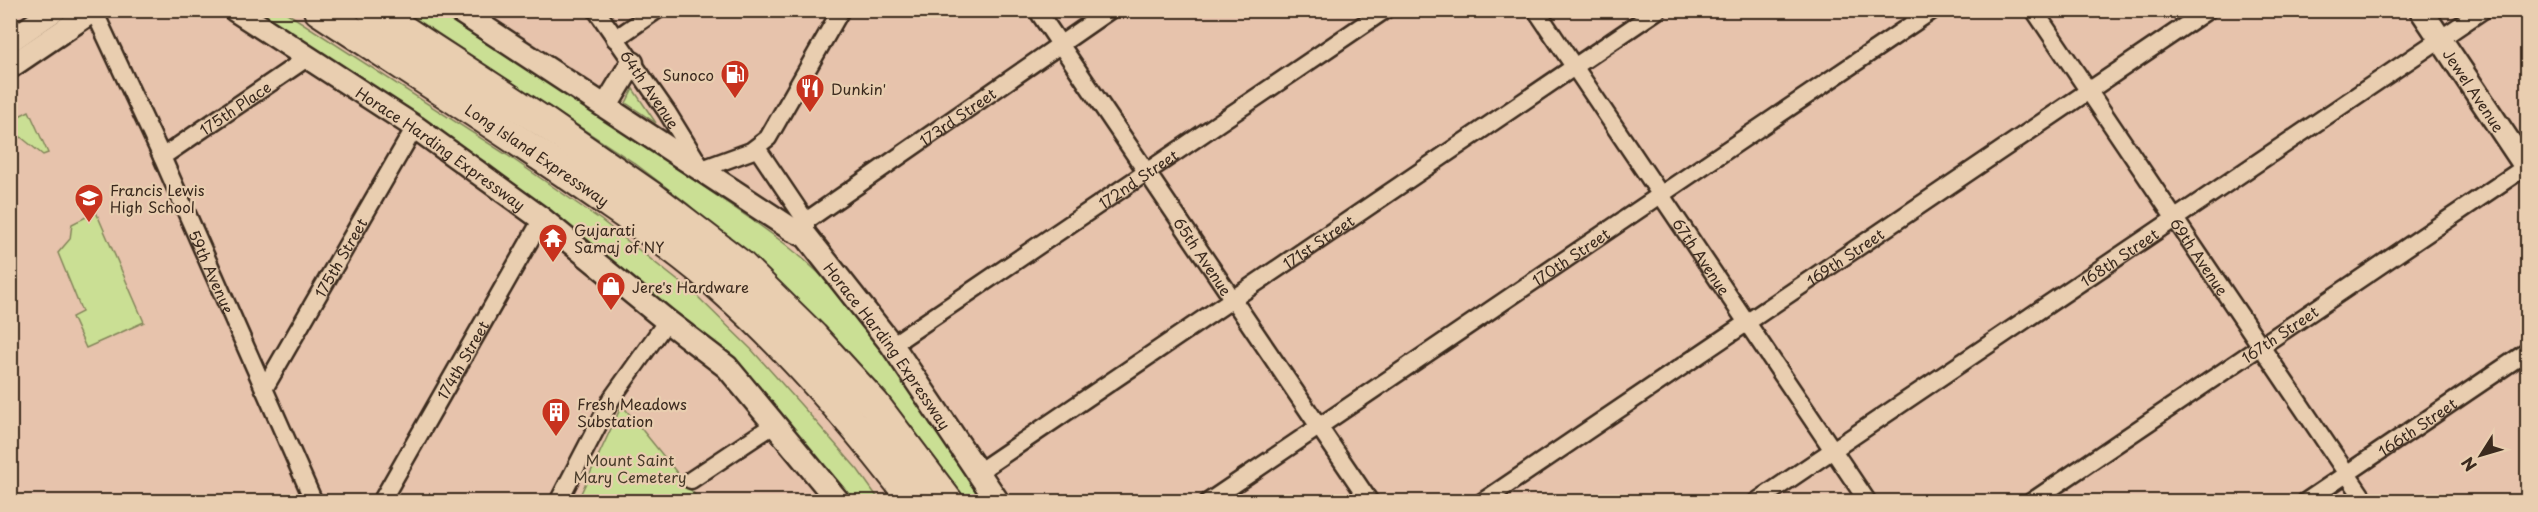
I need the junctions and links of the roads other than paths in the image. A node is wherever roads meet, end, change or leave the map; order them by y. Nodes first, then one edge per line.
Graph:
1 (55, 10) edge
2 (94, 10) edge
3 (235, 10) edge
4 (319, 10) edge
5 (372, 10) edge
6 (458, 10) edge
7 (596, 10) edge
8 (657, 10) edge
9 (841, 10) edge
10 (1037, 10) edge
11 (1110, 10) edge
12 (1384, 10) edge
13 (1536, 10) edge
14 (1658, 10) edge
15 (1933, 10) edge
16 (2034, 10) edge
17 (2208, 10) edge
18 (2421, 10) edge
19 (2483, 10) edge
20 (615, 39) junction
21 (2441, 39) junction
22 (10, 41) edge
23 (1060, 44) junction
24 (308, 58) junction
25 (632, 63) junction
26 (10, 67) edge
27 (1574, 68) junction
28 (2088, 91) junction
29 (606, 106) junction
30 (415, 126) junction
31 (757, 148) junction
32 (162, 157) junction
33 (2527, 167) edge
34 (702, 168) junction
35 (1147, 172) junction
36 (1660, 195) junction
37 (542, 219) junction
38 (2174, 219) junction
39 (806, 228) junction
40 (1233, 299) junction
41 (667, 321) junction
42 (1747, 322) junction
43 (892, 345) junction
44 (2261, 346) junction
45 (2528, 351) edge
46 (264, 389) junction
47 (775, 424) junction
48 (1319, 426) junction
49 (1832, 450) junction
50 (978, 472) junction
51 (2347, 473) junction
52 (691, 480) dead end
53 (314, 501) edge
54 (381, 501) edge
55 (558, 501) edge
56 (839, 501) edge
57 (915, 501) edge
58 (948, 501) edge
59 (998, 501) edge
60 (1208, 501) edge
61 (1370, 501) edge
62 (1482, 501) edge
63 (1756, 501) edge
64 (1868, 501) edge
65 (2031, 501) edge
66 (2305, 501) edge
67 (2366, 501) edge

1 - 22 main road
2 - 26 main road
2 - 32 street, 59th Avenue
3 - 24 main road, Horace Harding Expressway
4 - 57 highway, Long Island Expressway
5 - 58 highway, Long Island Expressway
6 - 29 main road, Horace Harding Expressway
7 - 20 street, 64th Avenue
8 - 20 street
9 - 31 street
10 - 23 street, 65th Avenue
11 - 23 street, 173rd Street
12 - 35 street, 172nd Street
13 - 27 street, 67th Avenue
14 - 27 street, 171st Street
15 - 36 street, 170th Street
16 - 28 street, 69th Avenue
17 - 28 street, 169th Street
18 - 21 main road, Jewel Avenue
19 - 21 street, 168th Street
20 - 25 street, 64th Avenue
21 - 33 main road, Jewel Avenue
21 - 38 street, 168th Street
23 - 35 street, 65th Avenue
23 - 39 street, 173rd Street
24 - 30 main road, Horace Harding Expressway
24 - 32 street, 175th Place
25 - 29 main road
25 - 34 street, 64th Avenue
27 - 36 street, 67th Avenue
27 - 40 street, 171st Street
28 - 38 street, 69th Avenue
28 - 42 street, 169th Street
29 - 34 main road, Horace Harding Expressway
30 - 37 main road, Horace Harding Expressway
30 - 46 street, 175th Street
31 - 34 street
31 - 39 street
32 - 46 street, 59th Avenue
33 - 44 street, 167th Street
34 - 39 main road, Horace Harding Expressway
35 - 40 street, 65th Avenue
35 - 43 street, 172nd Street
36 - 42 street, 67th Avenue
36 - 48 street, 170th Street
37 - 41 main road, Horace Harding Expressway
37 - 54 street, 174th Street
38 - 44 street, 69th Avenue
38 - 49 street, 168th Street
39 - 43 main road, Horace Harding Expressway
40 - 48 street, 65th Avenue
40 - 50 street, 171st Street
41 - 47 main road, Horace Harding Expressway
41 - 55 street
42 - 49 street, 67th Avenue
42 - 62 street, 169th Street
43 - 50 main road, Horace Harding Expressway
44 - 51 street, 69th Avenue
44 - 65 street, 167th Street
45 - 51 street, 166th Street
46 - 53 street, 59th Avenue
47 - 52 street
47 - 56 main road, Horace Harding Expressway
48 - 60 street, 170th Street
48 - 61 street, 65th Avenue
49 - 63 street, 168th Street
49 - 64 street, 67th Avenue
50 - 59 main road, Horace Harding Expressway
51 - 66 street, 166th Street
51 - 67 street, 69th Avenue

